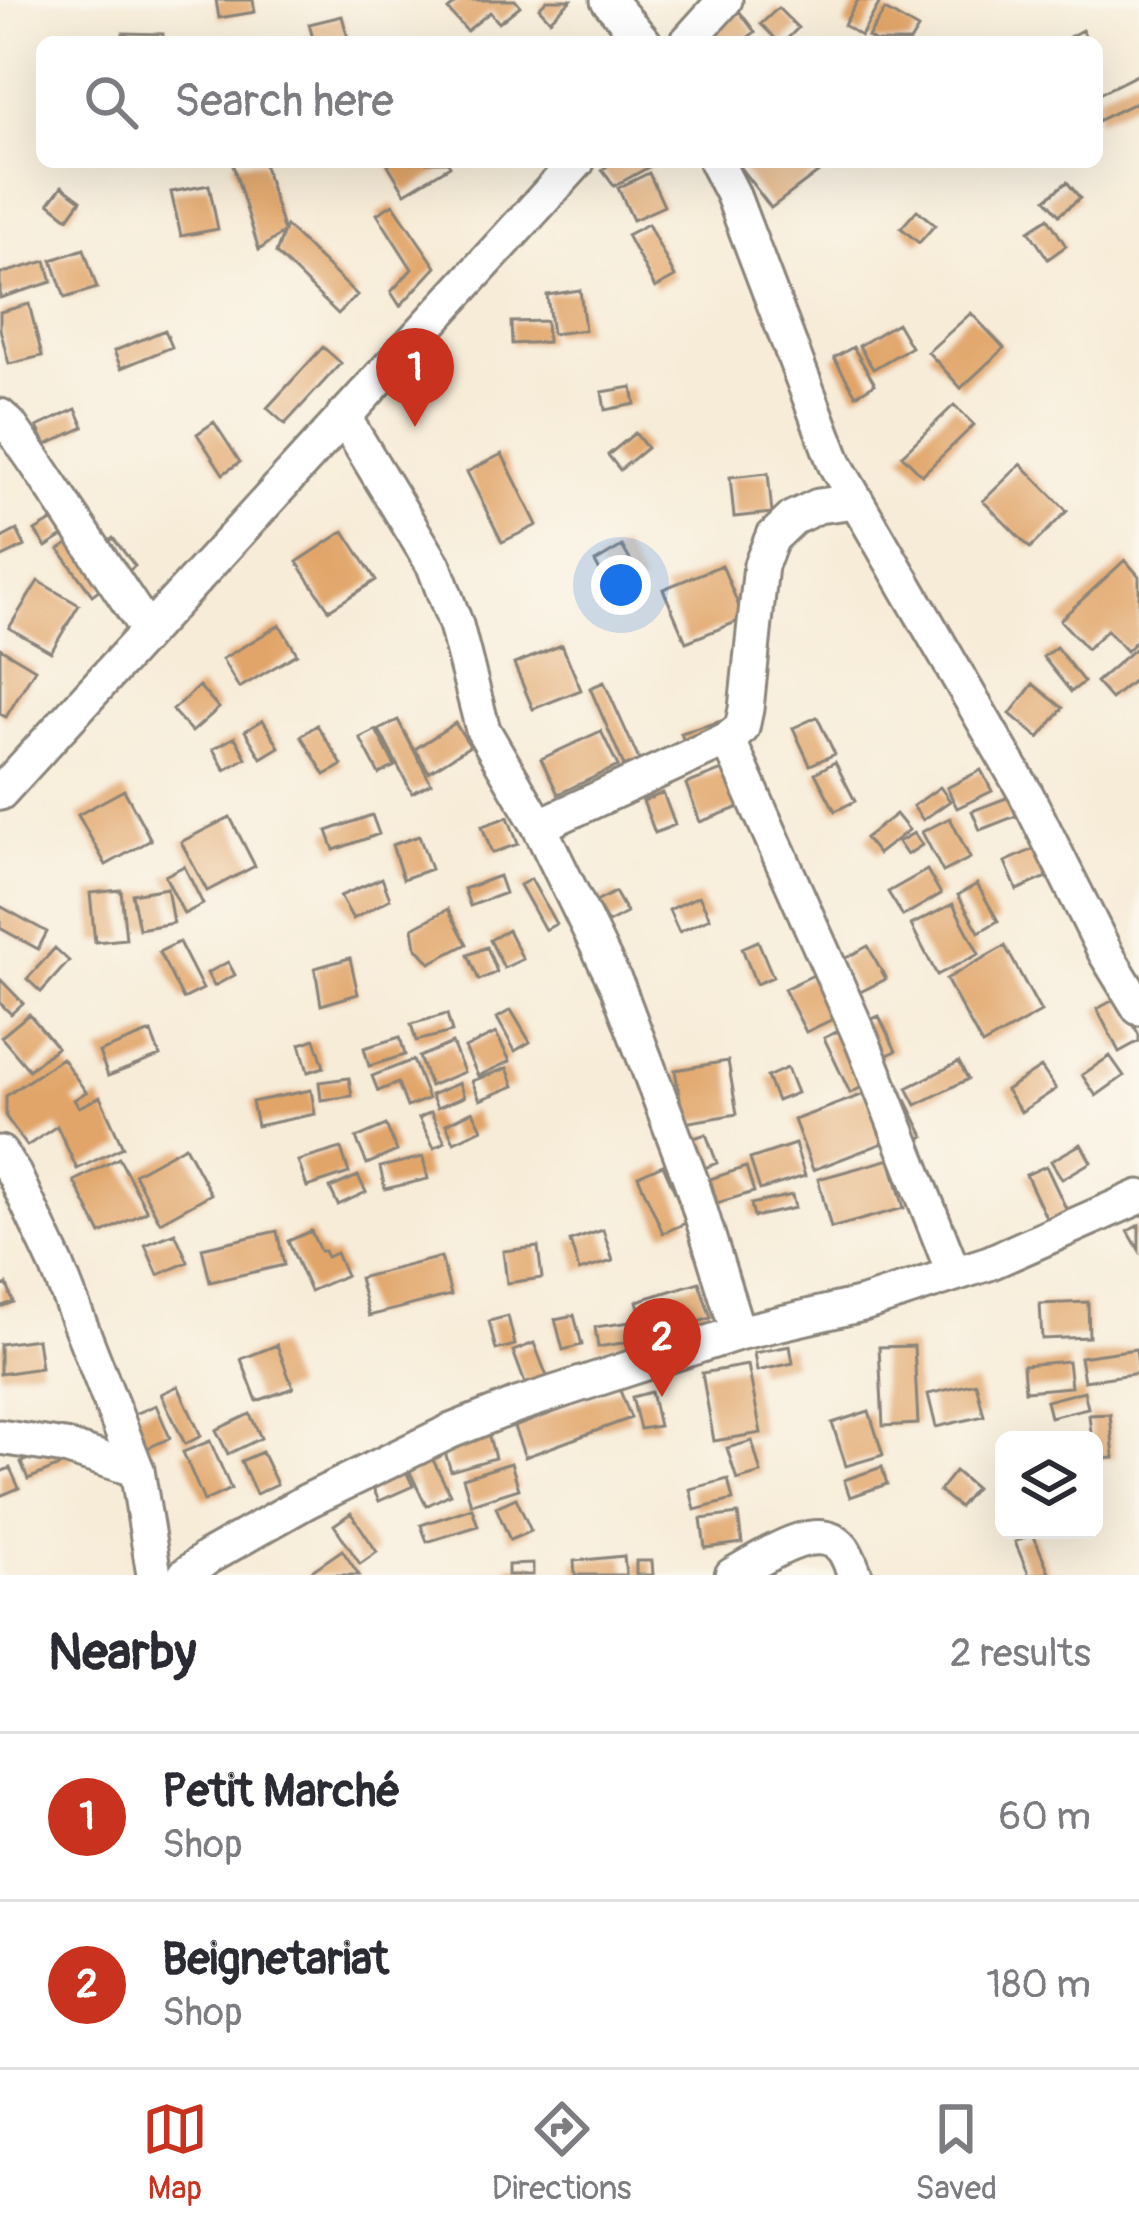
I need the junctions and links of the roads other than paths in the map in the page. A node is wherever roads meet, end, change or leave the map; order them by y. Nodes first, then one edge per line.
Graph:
1 (608, 0) edge
2 (725, 0) edge
3 (639, 36) edge
4 (692, 36) edge
5 (571, 168) edge
6 (719, 168) edge
7 (0, 416) edge
8 (343, 416) junction
9 (856, 501) junction
10 (148, 631) junction
11 (728, 739) junction
12 (0, 793) edge
13 (538, 826) junction
14 (1139, 1008) edge
15 (0, 1153) edge
16 (1139, 1197) edge
17 (954, 1274) junction
18 (738, 1333) junction
19 (0, 1437) edge
20 (137, 1470) junction
21 (154, 1575) edge
22 (185, 1575) edge
23 (732, 1575) edge
24 (855, 1575) edge

1 - 3 street
2 - 4 street
5 - 8 street
6 - 9 street
7 - 10 street
8 - 10 street
8 - 13 street
9 - 11 street
9 - 14 street
10 - 12 street
11 - 13 street
11 - 17 street
13 - 18 street
15 - 20 street
16 - 17 street
17 - 18 street
18 - 22 street
19 - 20 street
20 - 21 street
23 - 24 street

